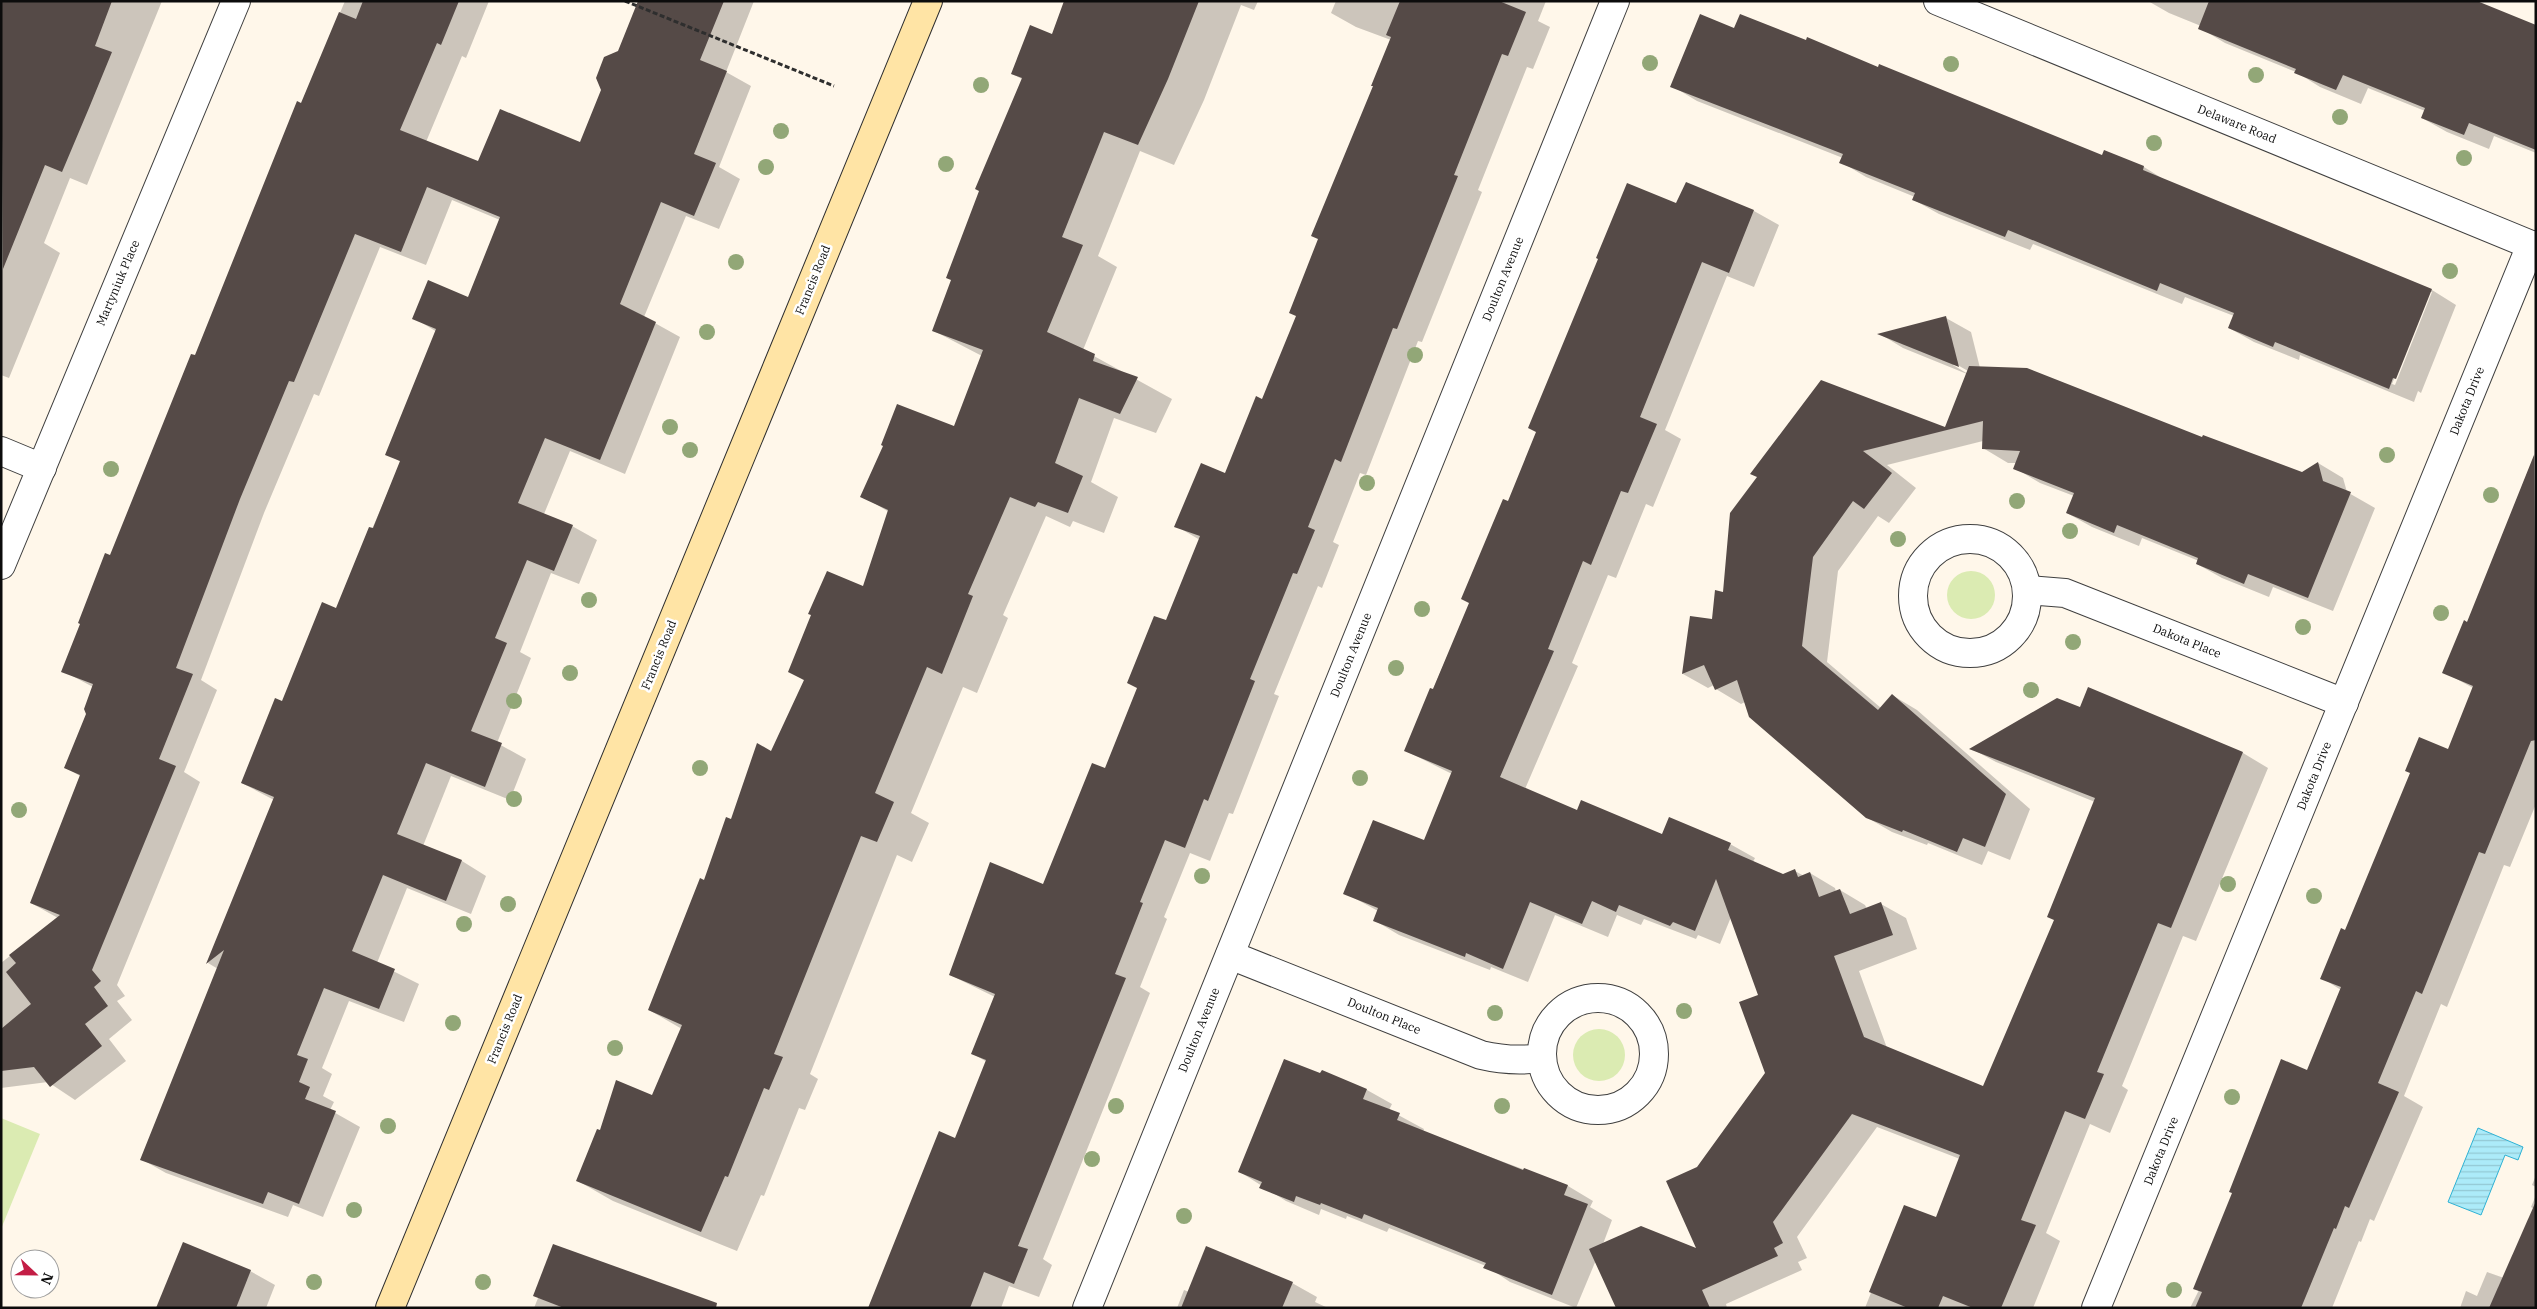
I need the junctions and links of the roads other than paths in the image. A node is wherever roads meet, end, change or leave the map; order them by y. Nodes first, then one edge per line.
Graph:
1 (236, 1) edge
2 (928, 1) edge
3 (1615, 1) edge
4 (1938, 1) edge
5 (2533, 246) edge
6 (1, 451) edge
7 (42, 468) junction
8 (1, 565) edge
9 (2026, 590) junction
10 (2344, 703) junction
11 (1230, 955) junction
12 (1542, 1058) junction
13 (390, 1308) edge
14 (1087, 1308) edge
15 (2096, 1308) edge

1 - 7 street, Martyniuk Place
2 - 13 street, Francis Road
3 - 11 street, Doulton Avenue
4 - 5 street, Delaware Road
5 - 10 street, Dakota Drive
6 - 7 street
7 - 8 street, Martyniuk Place
9 - 9 street
9 - 10 street, Dakota Place
10 - 15 street, Dakota Drive
11 - 12 street, Doulton Place
11 - 14 street, Doulton Avenue
12 - 12 street

